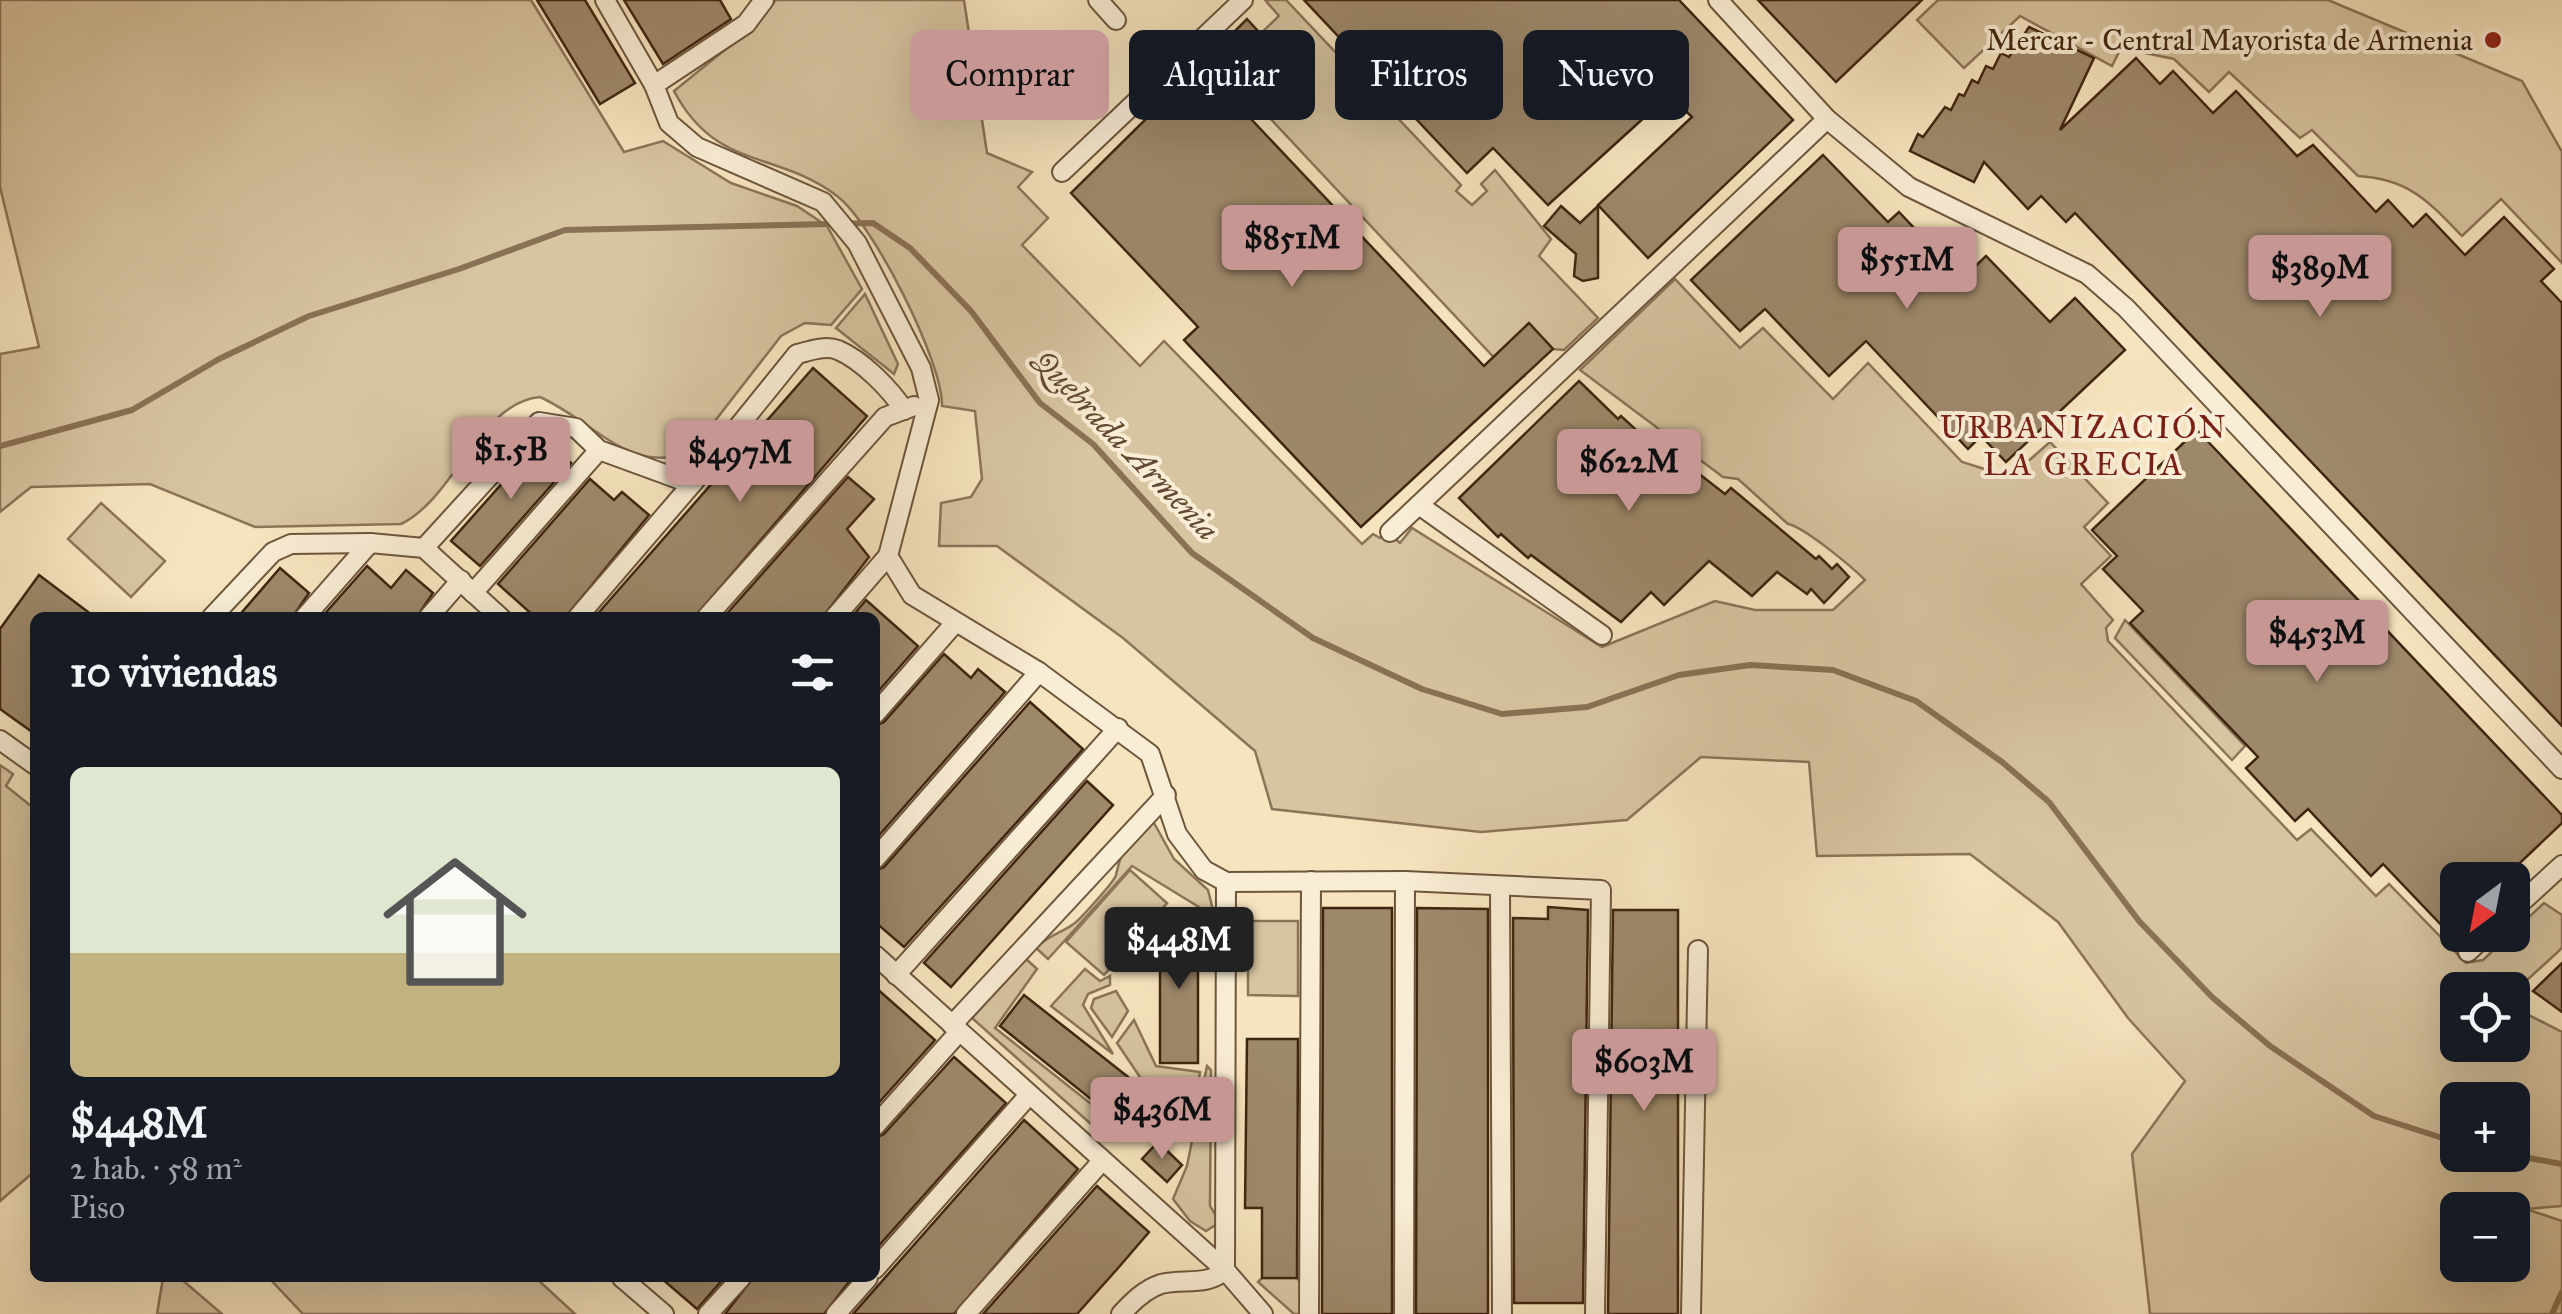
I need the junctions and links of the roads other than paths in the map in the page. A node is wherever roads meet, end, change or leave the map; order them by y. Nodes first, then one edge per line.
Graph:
1 (605, 0) edge
2 (764, 0) edge
3 (1098, 0) edge
4 (1243, 0) edge
5 (1718, 0) edge
6 (1116, 20) dead end
7 (654, 85) junction
8 (1828, 120) junction
9 (1062, 172) dead end
10 (928, 400) junction
11 (904, 410) junction
12 (599, 450) junction
13 (692, 484) junction
14 (1419, 505) junction
15 (1390, 532) dead end
16 (370, 543) junction
17 (424, 548) junction
18 (888, 556) junction
19 (467, 587) junction
20 (218, 612) edge
21 (309, 612) edge
22 (436, 612) edge
23 (494, 612) edge
24 (582, 612) edge
25 (711, 612) edge
26 (839, 612) edge
27 (954, 624) junction
28 (1602, 634) dead end
29 (1040, 672) junction
30 (880, 708) edge
31 (1118, 728) junction
32 (0, 740) edge
33 (30, 762) edge
34 (2562, 769) edge
35 (1166, 795) junction
36 (880, 853) edge
37 (2562, 865) edge
38 (1311, 881) junction
39 (1406, 881) junction
40 (1226, 882) junction
41 (1500, 888) junction
42 (2530, 894) edge
43 (1698, 950) dead end
44 (884, 969) edge
45 (956, 1028) junction
46 (1029, 1095) junction
47 (880, 1120) edge
48 (1102, 1160) junction
49 (880, 1264) edge
50 (1225, 1270) junction
51 (627, 1282) edge
52 (737, 1282) edge
53 (864, 1282) edge
54 (664, 1314) edge
55 (708, 1314) edge
56 (836, 1314) edge
57 (966, 1314) edge
58 (1121, 1314) edge
59 (1263, 1314) edge
60 (1309, 1314) edge
61 (1404, 1314) edge
62 (1502, 1314) edge
63 (1595, 1314) edge
64 (1692, 1314) edge

1 - 7 street
2 - 7 street
3 - 6 street
4 - 9 street
5 - 8 street
7 - 10 street
8 - 14 street
8 - 34 street
10 - 11 street
10 - 18 street
11 - 13 street
11 - 25 street
12 - 13 street
12 - 17 street
12 - 19 street
13 - 24 street
14 - 15 street
14 - 28 street
16 - 17 street
16 - 20 street
16 - 21 street
17 - 19 street
18 - 26 street
18 - 27 street
19 - 22 street
19 - 23 street
27 - 29 street
27 - 30 street
29 - 31 street
29 - 36 street
31 - 35 street
31 - 44 street
32 - 33 street
35 - 40 street
35 - 45 street
37 - 42 street
38 - 39 street
38 - 40 street
38 - 60 street
39 - 41 street
39 - 61 street
40 - 50 street
41 - 62 street
41 - 63 street
43 - 64 street
44 - 45 street
45 - 46 street
45 - 47 street
46 - 48 street
46 - 49 street
48 - 50 street
48 - 57 street
50 - 58 street
50 - 59 street
51 - 54 street
52 - 55 street
53 - 56 street

